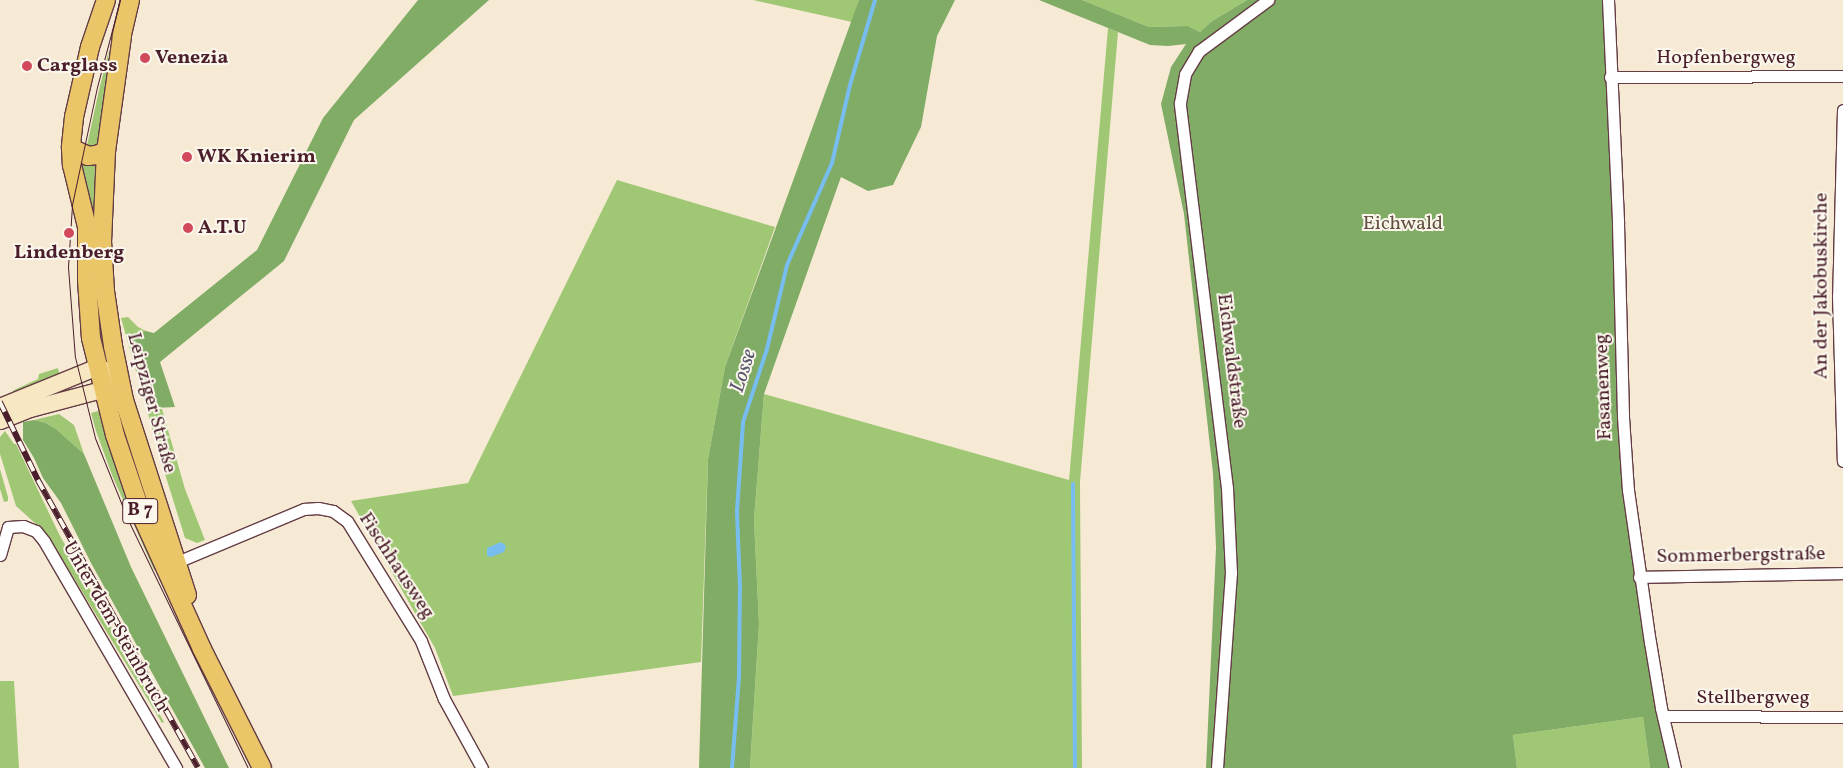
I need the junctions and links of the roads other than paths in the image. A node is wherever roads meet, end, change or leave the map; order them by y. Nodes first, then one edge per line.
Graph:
1 (106, 0) edge
2 (130, 0) edge
3 (1268, 0) edge
4 (1608, 0) edge
5 (1843, 76) edge
6 (1610, 77) junction
7 (1843, 110) edge
8 (71, 148) junction
9 (106, 151) junction
10 (98, 367) junction
11 (118, 376) junction
12 (102, 390) junction
13 (0, 407) edge
14 (0, 421) edge
15 (1843, 462) edge
16 (4, 523) edge
17 (0, 555) edge
18 (170, 564) junction
19 (1843, 573) edge
20 (1639, 577) junction
21 (1663, 716) junction
22 (1843, 716) edge
23 (176, 768) edge
24 (262, 768) edge
25 (482, 768) edge
26 (1218, 768) edge
27 (1675, 768) edge

1 - 8 main road, Leipziger Straße / B 7
2 - 9 main road, Leipziger Straße / B 7
3 - 26 street, Eichwaldstraße
4 - 6 street, Fasanenweg
5 - 6 street, Hopfenbergweg
6 - 20 street, Fasanenweg
7 - 15 street, An der Jakobuskirche
8 - 9 main road
8 - 10 main road, Leipziger Straße / B 7
9 - 11 main road, Leipziger Straße / B 7
10 - 11 street
10 - 12 main road, Leipziger Straße / B 7
10 - 13 street
11 - 12 street
11 - 18 main road, Leipziger Straße / B 7
12 - 14 street
12 - 18 main road, Leipziger Straße / B 7
16 - 17 street
16 - 23 street, Unter dem Steinbruch
18 - 24 main road, B 7
18 - 25 street, Fischhausweg
19 - 20 street, Sommerbergstraße
20 - 21 street, Fasanenweg
21 - 22 street, Stellbergweg
21 - 27 street, Fasanenweg

